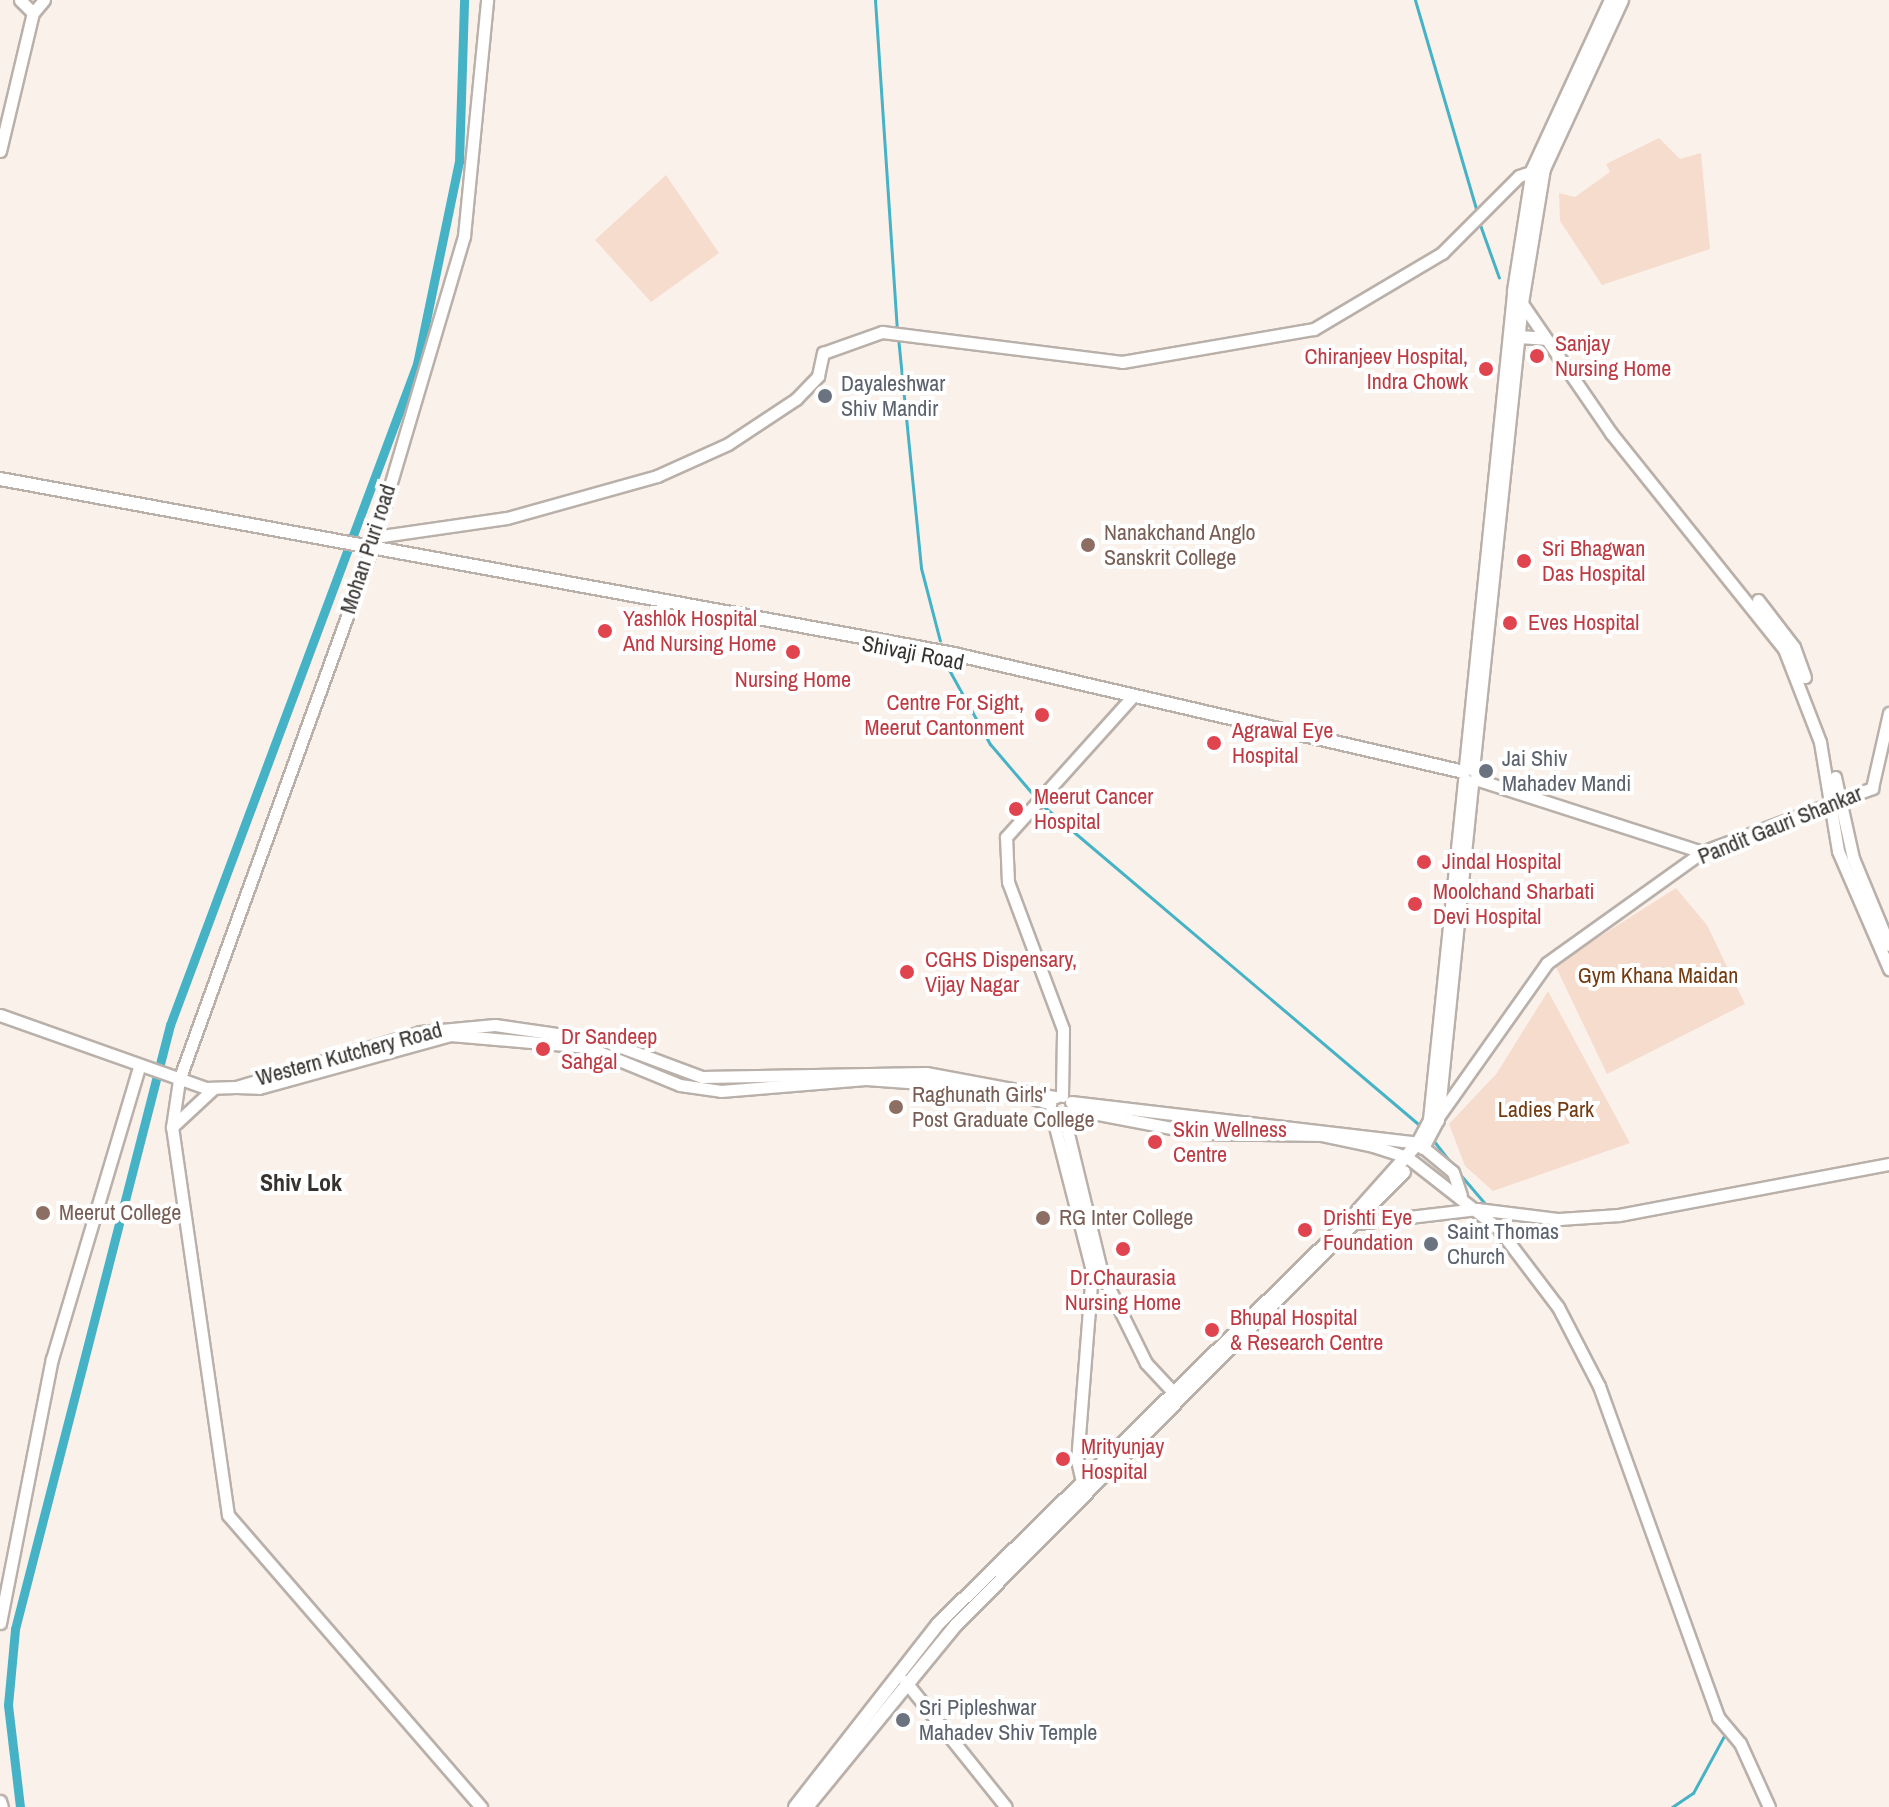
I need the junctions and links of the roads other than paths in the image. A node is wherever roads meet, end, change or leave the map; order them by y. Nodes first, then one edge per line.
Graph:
1 (20, 0) edge
2 (44, 0) edge
3 (487, 0) edge
4 (1611, 0) edge
5 (1622, 0) edge
6 (33, 13) junction
7 (0, 151) edge
8 (1538, 169) junction
9 (1518, 292) junction
10 (1519, 337) junction
11 (1545, 339) junction
12 (0, 479) edge
13 (0, 487) edge
14 (266, 529) junction
15 (368, 544) junction
16 (1133, 699) junction
17 (1889, 713) edge
18 (1468, 776) junction
19 (1836, 803) junction
20 (1850, 847) junction
21 (1838, 851) junction
22 (1702, 852) junction
23 (1889, 945) edge
24 (1889, 969) edge
25 (0, 1015) edge
26 (144, 1069) junction
27 (179, 1080) junction
28 (214, 1088) junction
29 (1061, 1105) junction
30 (172, 1127) junction
31 (1427, 1133) junction
32 (1410, 1160) junction
33 (1889, 1164) edge
34 (1462, 1196) junction
35 (1477, 1209) junction
36 (1358, 1223) junction
37 (1171, 1390) junction
38 (1081, 1487) junction
39 (0, 1623) edge
40 (905, 1681) junction
41 (0, 1801) edge
42 (2, 1807) edge
43 (481, 1807) edge
44 (795, 1807) edge
45 (807, 1807) edge
46 (1006, 1807) edge
47 (1769, 1807) edge

1 - 6 street
2 - 6 street
3 - 15 street, Mohan Puri road
4 - 8 main road
5 - 8 main road
6 - 7 street
8 - 9 main road
8 - 15 street
9 - 10 main road
9 - 11 street
9 - 18 main road
9 - 19 street
10 - 11 main road
10 - 18 main road
11 - 19 street
12 - 14 main road
13 - 14 main road
14 - 15 main road, Shivaji Road
15 - 16 main road, Shivaji Road
15 - 27 street, Mohan Puri road
16 - 18 main road, Shivaji Road
16 - 29 street
17 - 19 street, Pandit Gauri Shankar
18 - 22 street
18 - 31 main road
19 - 20 street
19 - 21 street
19 - 22 street, Pandit Gauri Shankar
20 - 21 street
20 - 23 street
21 - 24 street
22 - 31 street, Pandit Gauri Shankar
25 - 26 street, Western Kutchery Road
26 - 27 street, Western Kutchery Road
26 - 39 street
27 - 28 street, Western Kutchery Road
27 - 30 street, Mohan Puri road
28 - 29 street, Western Kutchery Road
28 - 30 street
29 - 31 street
29 - 32 street, Western Kutchery Road
29 - 37 street
29 - 38 street
30 - 43 street, Mohan Puri road
31 - 32 main road
31 - 34 street
32 - 34 street, Western Kutchery Road
32 - 36 main road
32 - 37 main road
33 - 35 street
34 - 35 street, Western Kutchery Road
35 - 36 street
35 - 47 street, Western Kutchery Road
36 - 38 main road
37 - 38 main road
38 - 40 main road
38 - 44 main road
40 - 45 main road
40 - 46 street
41 - 42 street

